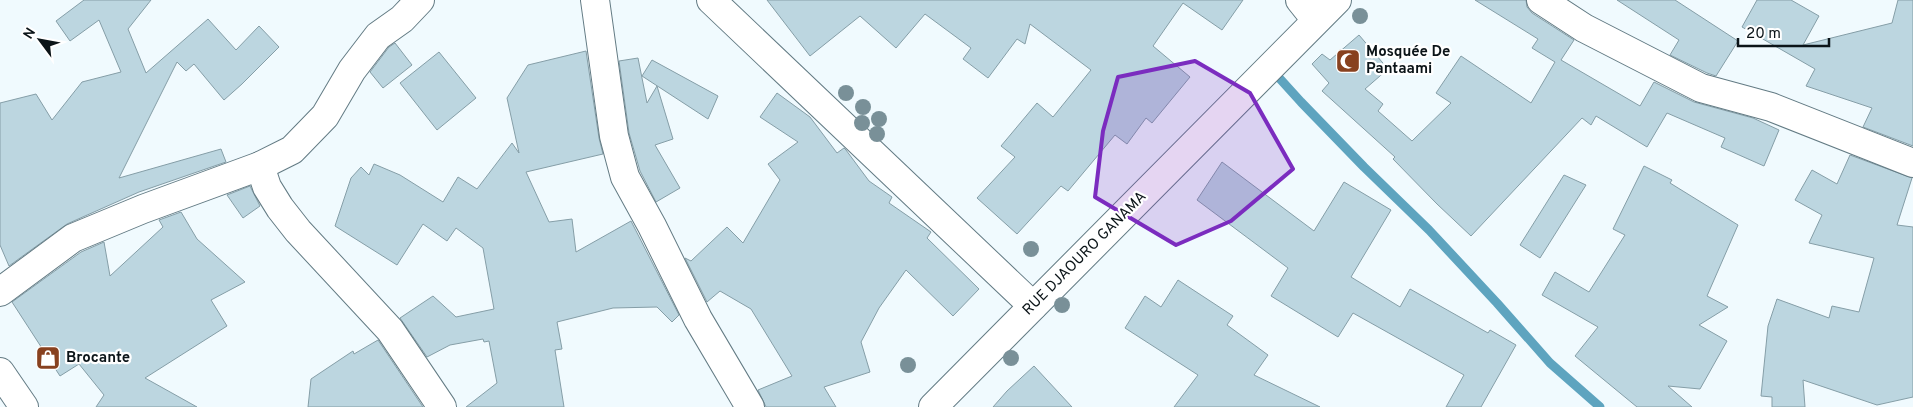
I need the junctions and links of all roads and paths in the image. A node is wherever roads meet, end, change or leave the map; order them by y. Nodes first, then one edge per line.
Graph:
1 (420, 0) edge
2 (595, 0) edge
3 (711, 0) edge
4 (1337, 0) edge
5 (1541, 0) edge
6 (1308, 10) edge
7 (1913, 163) edge
8 (260, 166) junction
9 (0, 292) edge
10 (1033, 306) junction
11 (0, 372) edge
12 (747, 406) edge
13 (24, 407) edge
14 (442, 407) edge
15 (933, 407) edge

1 - 8 street
2 - 12 street
3 - 10 street
4 - 6 street
5 - 7 street
6 - 10 street, RUE DJAOURO GANAMA
8 - 9 street
8 - 14 street
10 - 15 street, RUE DJAOURO GANAMA
11 - 13 street

